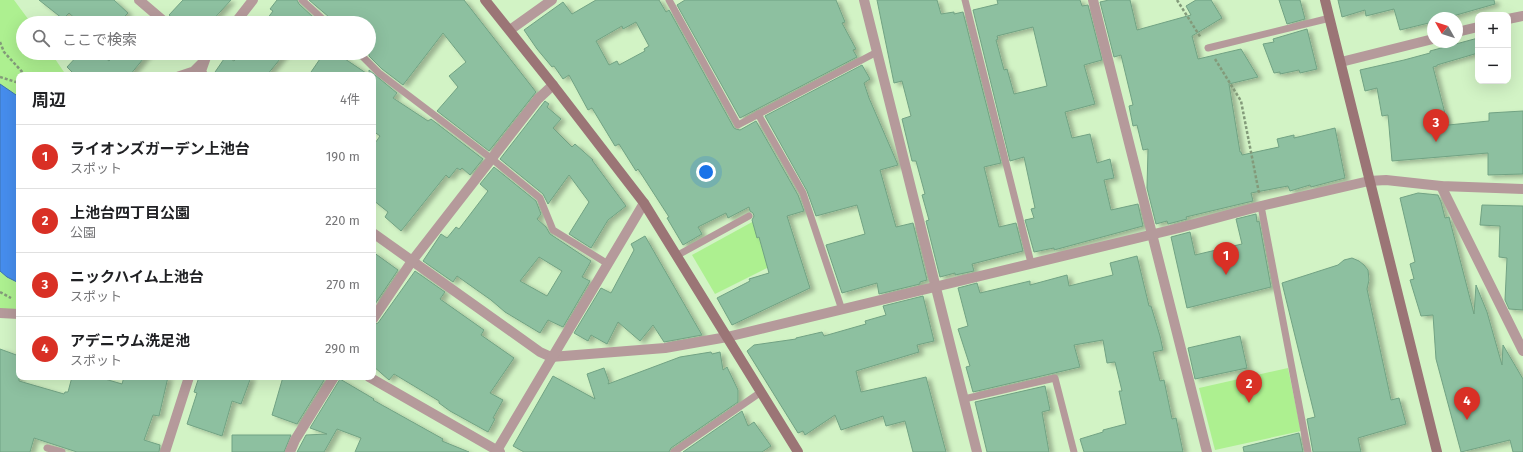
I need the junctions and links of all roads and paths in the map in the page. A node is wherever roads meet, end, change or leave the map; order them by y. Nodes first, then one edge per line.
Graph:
1 (139, 0) edge
2 (253, 0) edge
3 (302, 0) edge
4 (485, 0) edge
5 (552, 0) edge
6 (669, 0) edge
7 (864, 0) edge
8 (965, 0) edge
9 (1093, 0) edge
10 (1177, 0) edge
11 (1325, 0) edge
12 (158, 16) edge
13 (240, 16) edge
14 (319, 16) edge
15 (1523, 16) edge
16 (1330, 18) junction
17 (1511, 18) edge
18 (1475, 28) edge
19 (510, 30) junction
20 (1463, 31) edge
21 (1427, 40) edge
22 (0, 42) edge
23 (1208, 48) junction
24 (877, 52) junction
25 (202, 60) edge
26 (204, 60) edge
27 (366, 60) edge
28 (1341, 62) junction
29 (22, 72) edge
30 (188, 72) edge
31 (202, 72) edge
32 (0, 77) edge
33 (16, 82) edge
34 (553, 85) junction
35 (758, 114) junction
36 (492, 159) junction
37 (1369, 181) junction
38 (1441, 186) junction
39 (1523, 189) edge
40 (644, 203) junction
41 (1261, 206) junction
42 (749, 216) dead end
43 (1151, 234) junction
44 (376, 235) edge
45 (676, 256) junction
46 (412, 261) junction
47 (1031, 263) junction
48 (608, 264) junction
49 (935, 287) junction
50 (0, 292) edge
51 (14, 298) dead end
52 (842, 310) junction
53 (0, 313) edge
54 (16, 314) edge
55 (376, 315) edge
56 (727, 337) junction
57 (1523, 351) edge
58 (552, 357) junction
59 (188, 380) edge
60 (332, 380) edge
61 (374, 380) edge
62 (761, 392) junction
63 (964, 398) junction
64 (47, 448) dead end
65 (497, 451) edge
66 (62, 452) edge
67 (164, 452) edge
68 (290, 452) edge
69 (674, 452) edge
70 (798, 452) edge
71 (977, 452) edge
72 (1074, 452) edge
73 (1207, 452) edge
74 (1308, 452) edge
75 (1437, 452) edge

1 - 12 street
2 - 13 street
3 - 14 lane
4 - 19 street
5 - 19 street
6 - 35 lane
7 - 24 street
8 - 47 lane
9 - 43 street
10 - 23 path
11 - 16 street
15 - 17 street
16 - 23 lane
16 - 28 street
18 - 20 street
19 - 34 street
21 - 28 street
22 - 29 path
23 - 41 path
24 - 35 lane
24 - 49 street
25 - 30 lane
26 - 31 street
27 - 36 lane
28 - 37 street
32 - 33 path
34 - 36 street
34 - 40 street
35 - 52 lane
36 - 46 street
36 - 48 lane
37 - 38 street
37 - 41 street
37 - 75 street
38 - 39 street
38 - 57 street
40 - 45 street
40 - 48 street
41 - 43 street
41 - 74 lane
42 - 45 lane
43 - 47 street
43 - 73 street
44 - 46 street
45 - 56 street
46 - 55 street
46 - 58 street
47 - 49 street
48 - 58 street
49 - 52 street
49 - 63 street
50 - 51 path
52 - 56 street
53 - 54 street
56 - 58 street
56 - 62 street
58 - 65 street
59 - 67 street
60 - 68 street
61 - 65 street
62 - 69 lane
62 - 70 street
63 - 71 street
63 - 72 lane
64 - 66 lane

